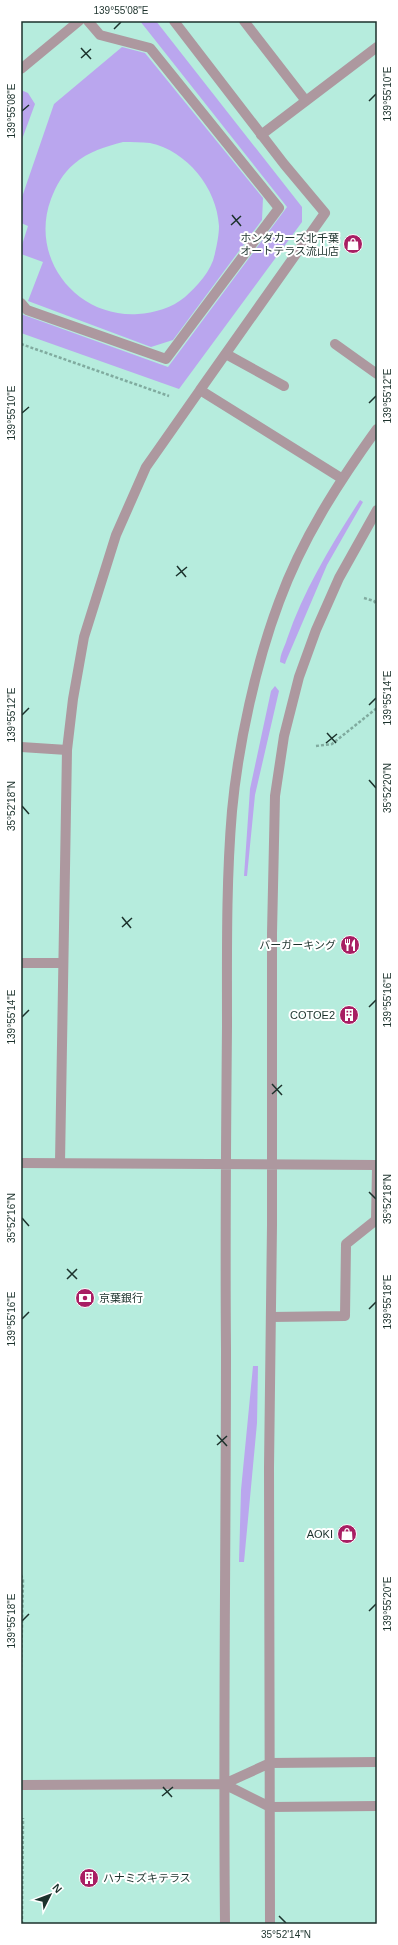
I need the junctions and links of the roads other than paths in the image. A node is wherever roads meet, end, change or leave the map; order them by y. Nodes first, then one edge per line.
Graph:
1 (79, 21) edge
2 (88, 21) edge
3 (174, 21) edge
4 (244, 21) edge
5 (377, 47) edge
6 (21, 69) edge
7 (306, 101) junction
8 (261, 135) junction
9 (21, 303) edge
10 (335, 344) dead end
11 (226, 354) junction
12 (377, 374) edge
13 (284, 386) dead end
14 (200, 390) junction
15 (377, 429) edge
16 (342, 478) junction
17 (377, 510) edge
18 (21, 747) edge
19 (67, 750) junction
20 (21, 963) edge
21 (63, 963) junction
22 (21, 1163) edge
23 (60, 1163) junction
24 (272, 1164) junction
25 (226, 1165) junction
26 (377, 1166) edge
27 (271, 1317) junction
28 (377, 1762) edge
29 (270, 1763) junction
30 (224, 1784) junction
31 (21, 1785) edge
32 (377, 1806) edge
33 (270, 1808) junction
34 (225, 1924) edge
35 (270, 1924) edge

1 - 6 street
2 - 9 street
3 - 8 street
4 - 7 street
5 - 7 street
7 - 8 street
8 - 11 street
10 - 12 street
11 - 13 street
11 - 14 street
14 - 16 street
14 - 19 street
15 - 16 street
16 - 25 street
17 - 24 street
18 - 19 street
19 - 21 street
20 - 21 street
21 - 23 street
22 - 23 street
23 - 25 street
24 - 25 street
24 - 26 street
24 - 27 street
25 - 30 street
26 - 27 street
27 - 29 street
28 - 29 street
29 - 30 street
29 - 33 street
30 - 31 street
30 - 33 street
30 - 34 street
32 - 33 street
33 - 35 street

